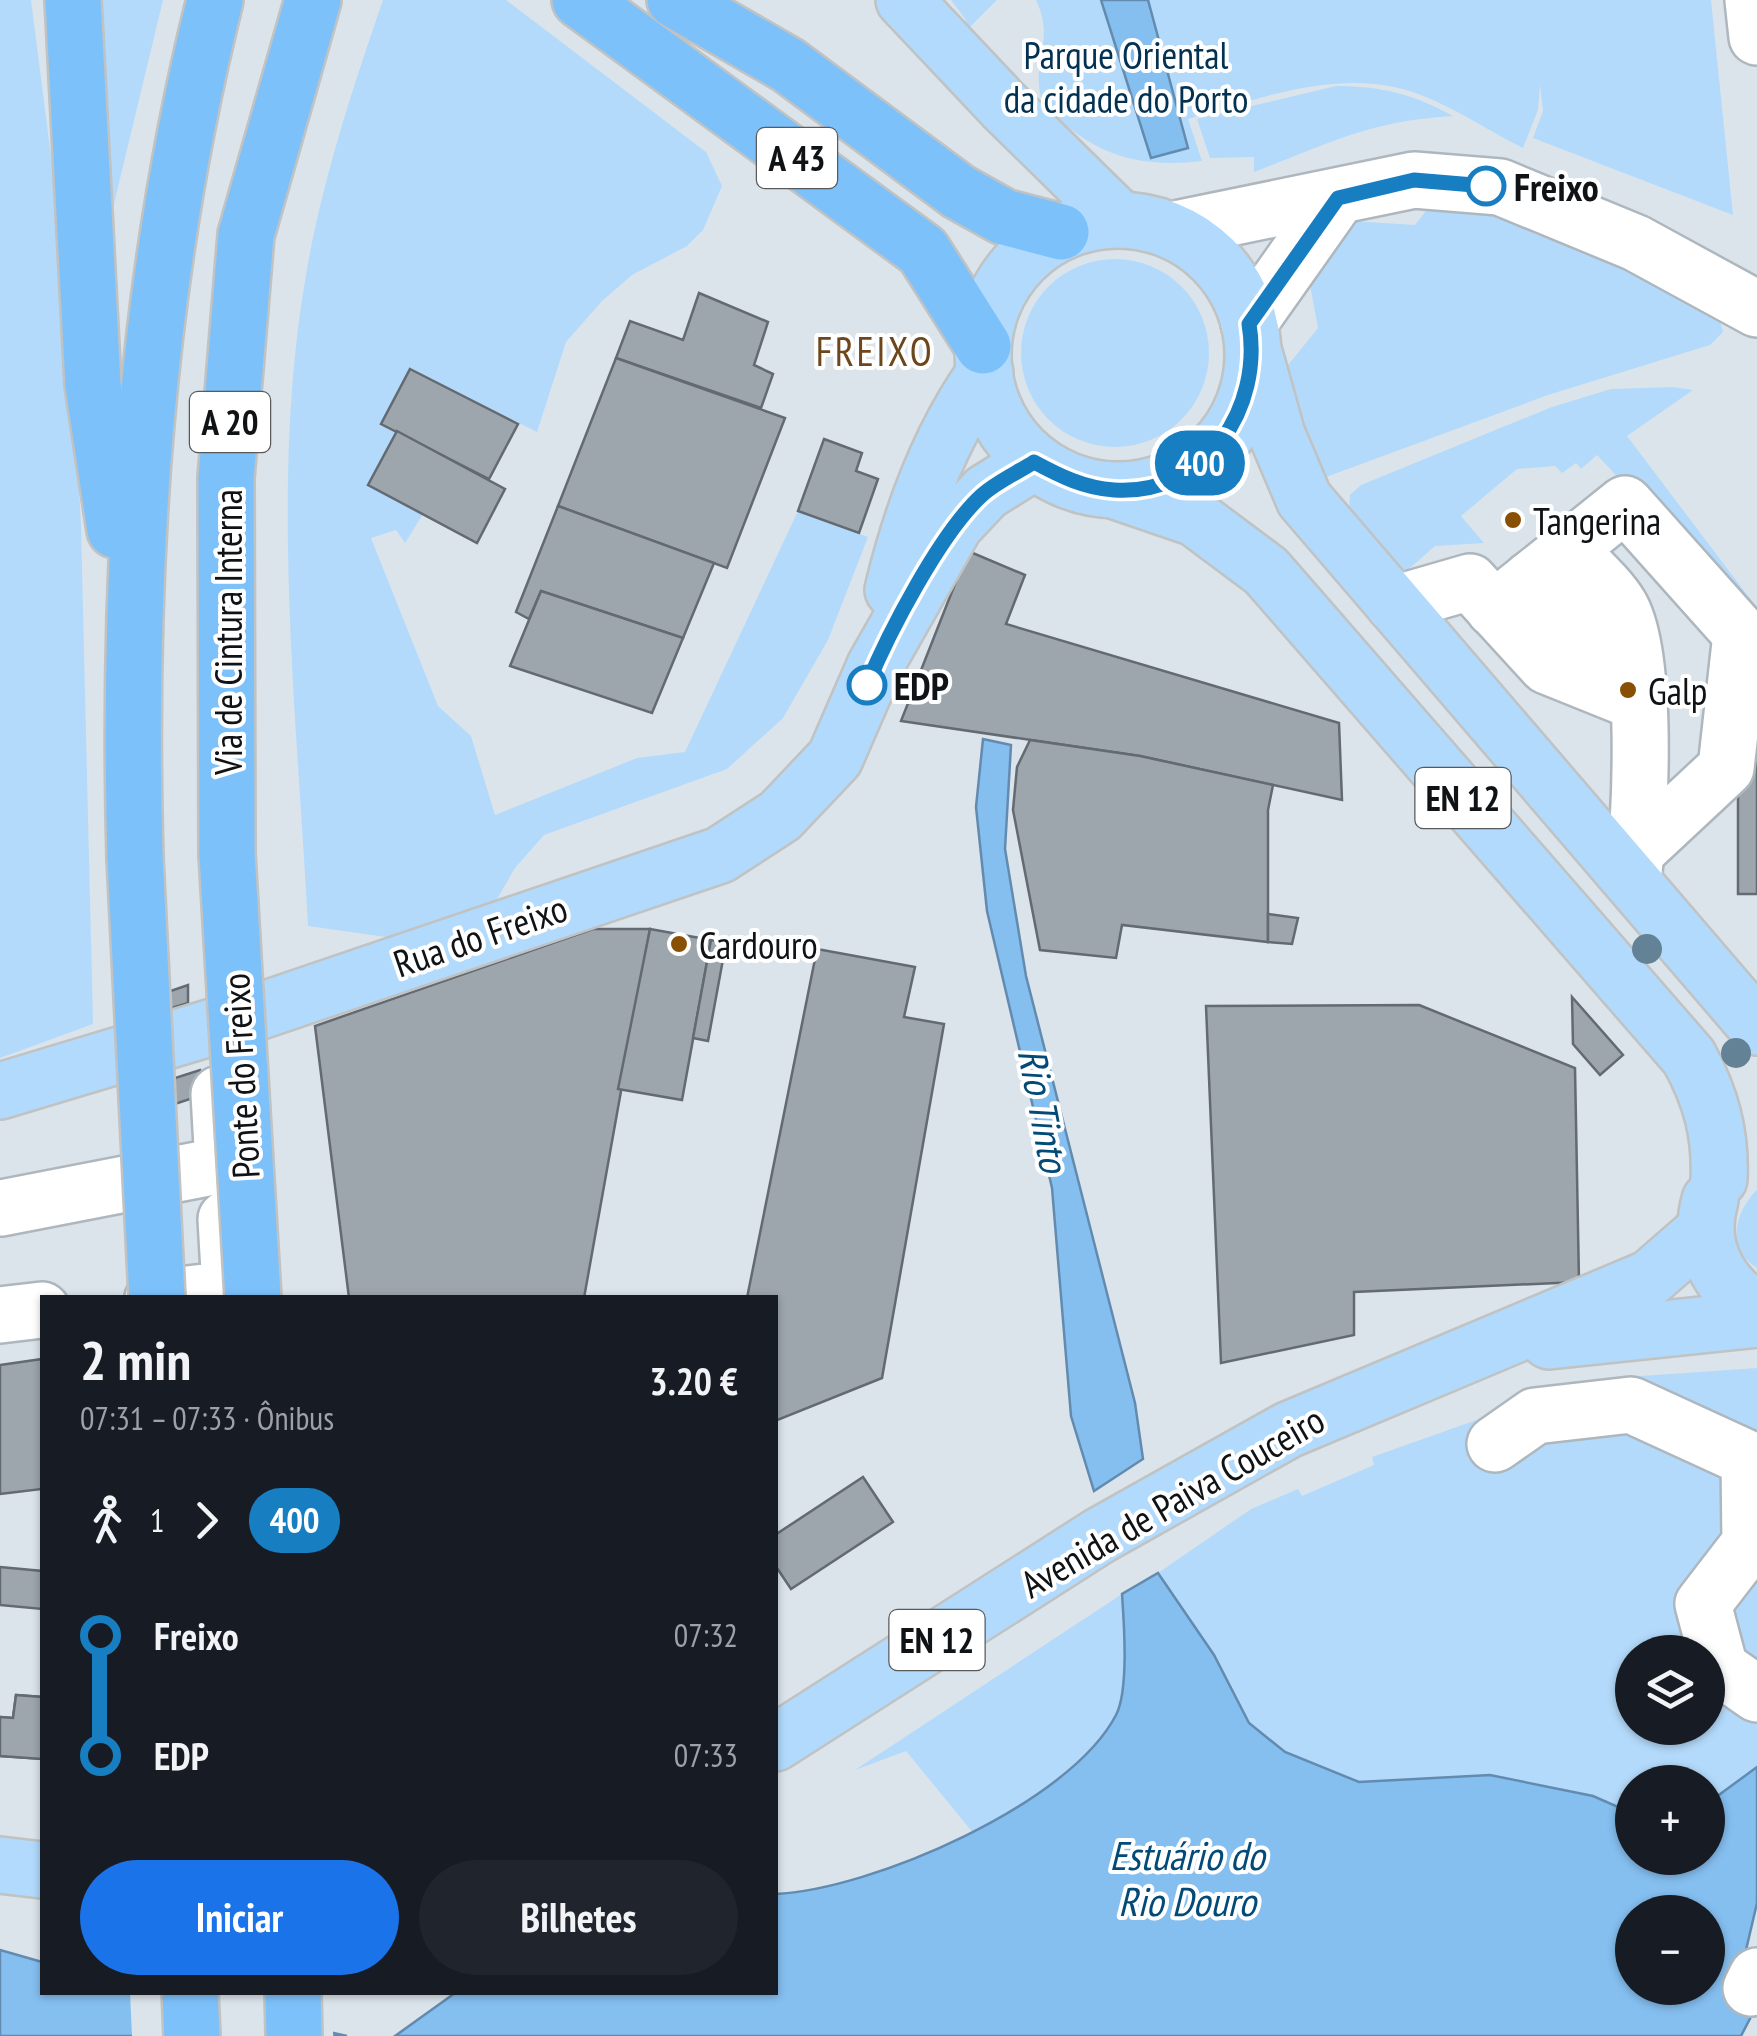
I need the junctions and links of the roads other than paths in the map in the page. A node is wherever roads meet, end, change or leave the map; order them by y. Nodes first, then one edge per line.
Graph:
1 (73, 0) edge
2 (215, 0) edge
3 (314, 0) edge
4 (580, 0) edge
5 (674, 0) edge
6 (737, 0) edge
7 (904, 0) edge
8 (1753, 0) edge
9 (1757, 36) edge
10 (788, 65) junction
11 (1338, 198) junction
12 (1145, 225) junction
13 (1061, 232) junction
14 (1757, 309) edge
15 (1252, 338) junction
16 (984, 360) junction
17 (1034, 462) junction
18 (1116, 491) junction
19 (1540, 572) junction
20 (1394, 604) junction
21 (132, 644) junction
22 (1601, 652) junction
23 (875, 666) junction
24 (227, 854) joint
25 (1635, 868) junction
26 (216, 1026) junction
27 (1757, 1028) edge
28 (0, 1092) edge
29 (223, 1165) junction
30 (1727, 1185) edge
31 (1, 1208) edge
32 (155, 1295) edge
33 (178, 1295) edge
34 (253, 1295) edge
35 (40, 1310) edge
36 (1757, 1310) edge
37 (0, 1315) edge
38 (1757, 1318) edge
39 (1481, 1349) junction
40 (1495, 1444) dead end
41 (1757, 1694) edge
42 (778, 1741) edge
43 (0, 1864) edge
44 (40, 1870) edge
45 (190, 1995) edge
46 (292, 1995) edge
47 (192, 2036) edge
48 (294, 2036) edge

1 - 21 highway
2 - 21 highway, A 20
3 - 24 highway, Via de Cintura Interna / A 20
4 - 16 highway, A 43
5 - 10 highway, A 43
6 - 10 highway
7 - 12 main road, EN 12
8 - 9 street
10 - 13 highway, A 43
11 - 12 street
11 - 14 street
11 - 15 street
12 - 13 main road
12 - 15 main road, EN 12
13 - 16 main road
15 - 18 main road, EN 12
15 - 20 main road, EN 12
16 - 17 main road, EN 12
16 - 23 main road, Rua do Freixo
17 - 18 main road, EN 12
17 - 23 main road, Rua do Freixo
18 - 30 main road, EN 12
19 - 20 street
19 - 22 street
19 - 22 street
19 - 25 street
20 - 25 main road, EN 12
21 - 32 highway, A 20, bridge
22 - 25 street
23 - 26 main road, Rua do Freixo
24 - 34 highway, Ponte do Freixo / A 20, bridge
25 - 27 main road, EN 12
26 - 28 main road, Rua do Freixo
26 - 29 street
29 - 31 street
29 - 33 street
30 - 36 main road, EN 12
30 - 39 main road, Avenida de Paiva Couceiro
35 - 37 street
38 - 39 main road, Avenida de Paiva Couceiro
39 - 42 main road, Avenida de Paiva Couceiro / EN 12
40 - 41 street
43 - 44 main road
45 - 47 highway
46 - 48 highway

